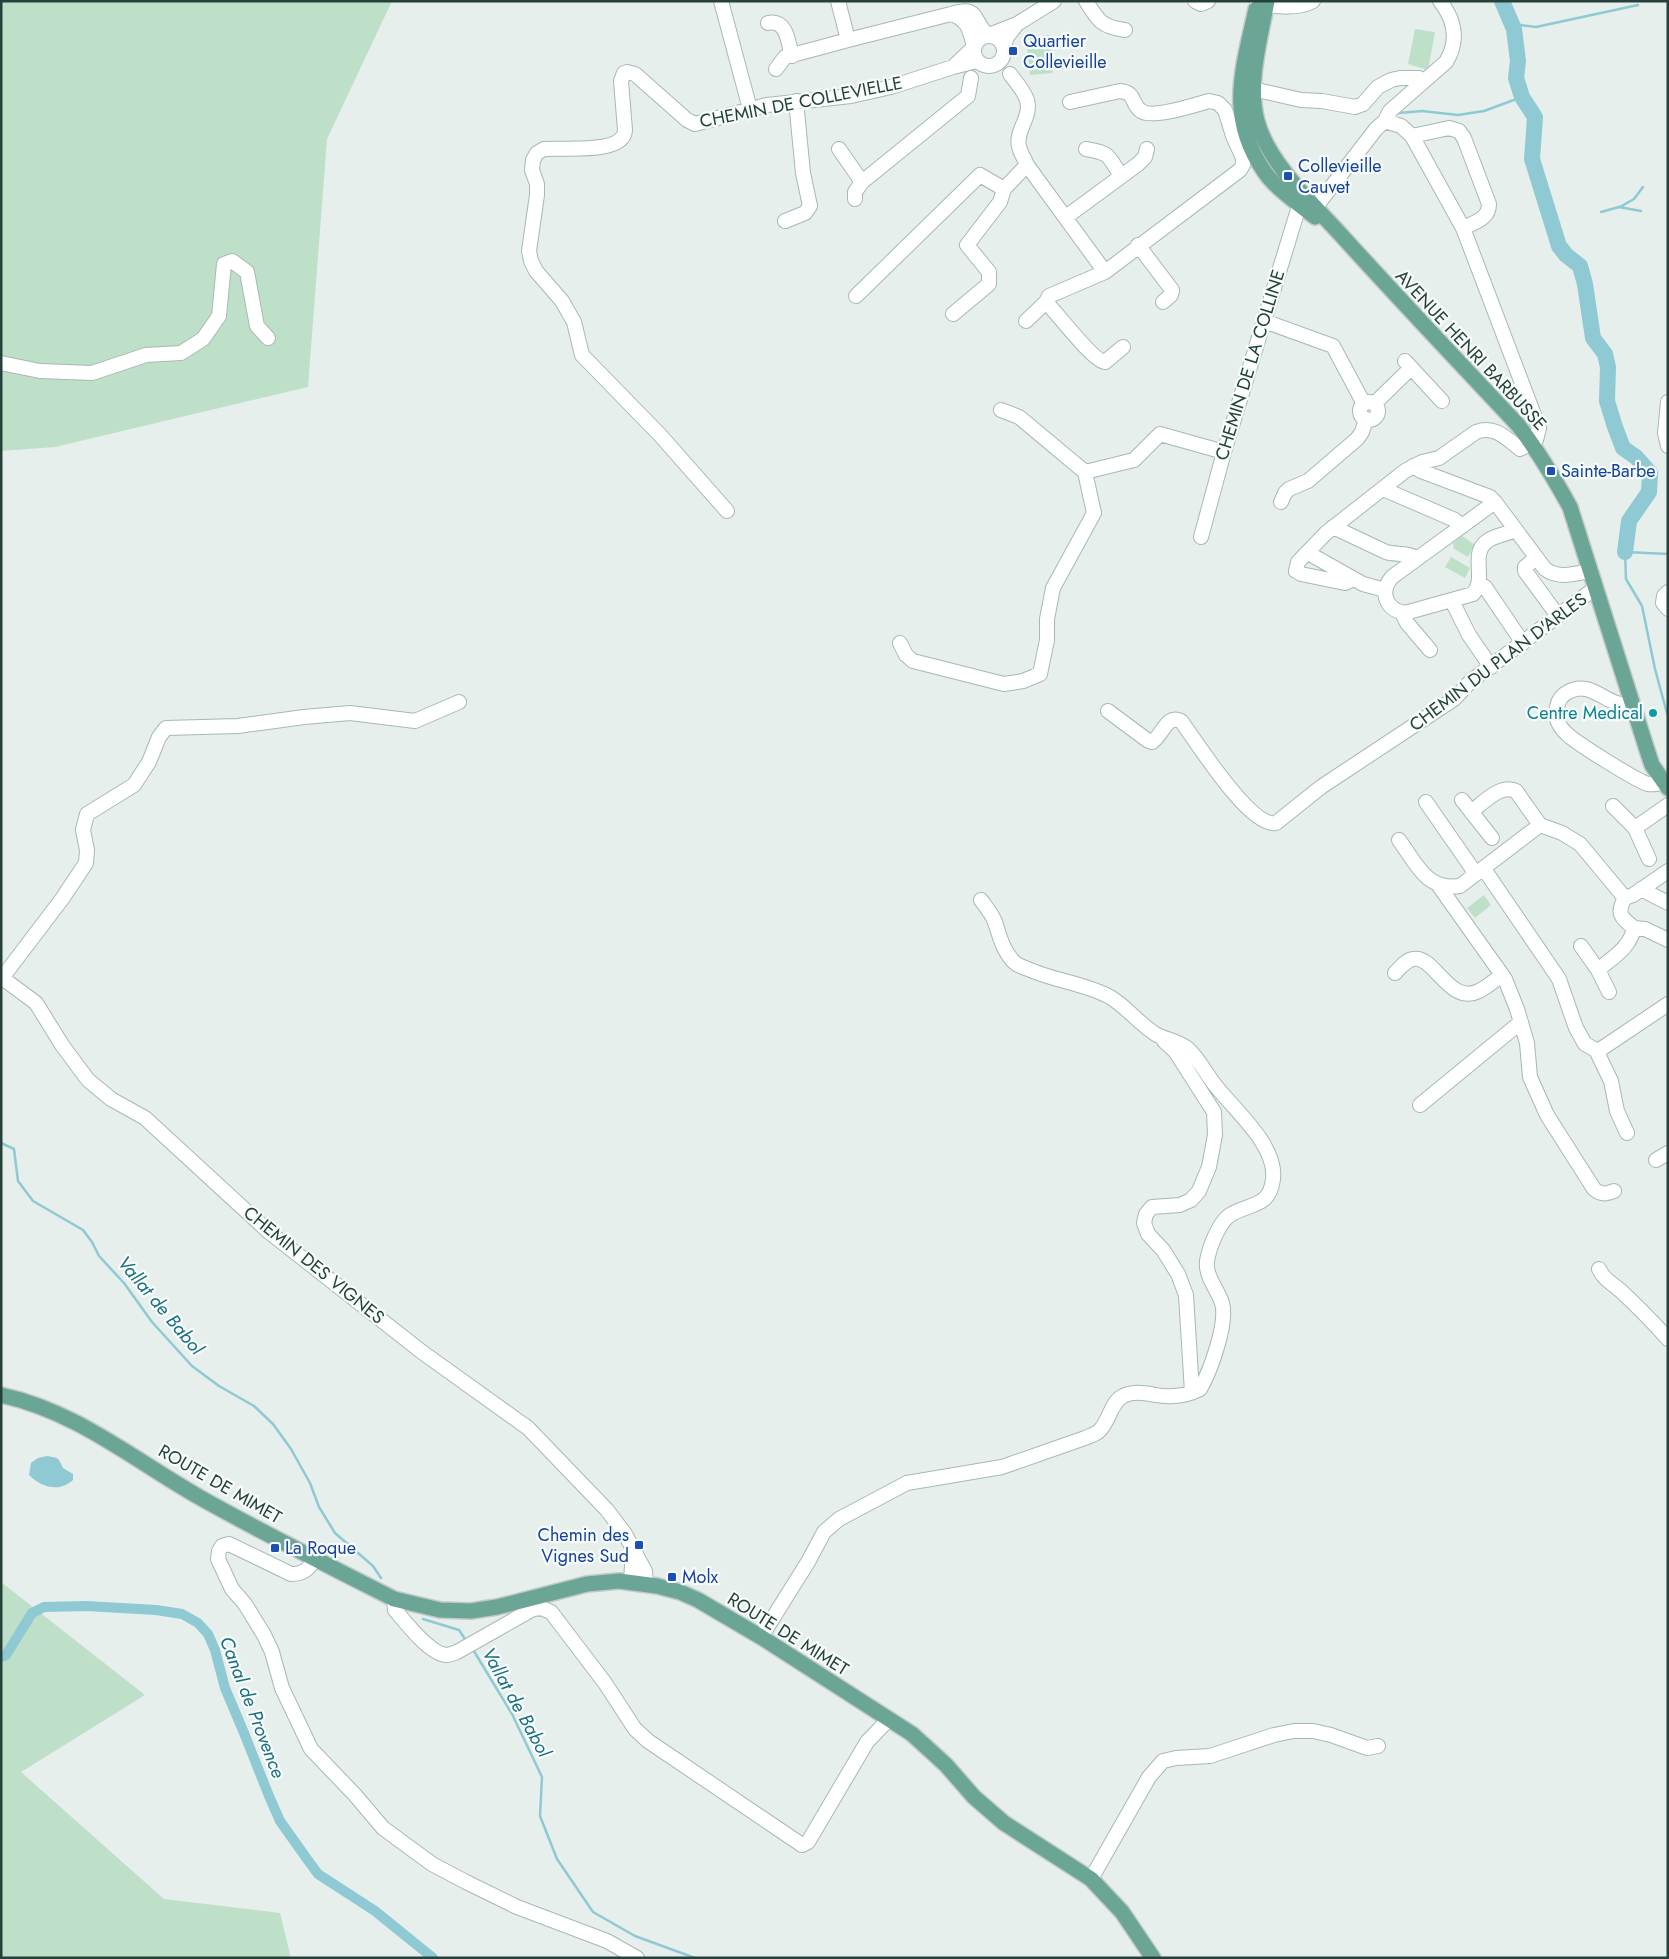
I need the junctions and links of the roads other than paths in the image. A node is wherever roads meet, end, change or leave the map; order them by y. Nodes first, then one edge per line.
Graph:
1 (721, 1) edge
2 (838, 1) edge
3 (1054, 1) edge
4 (1086, 1) edge
5 (1195, 1) edge
6 (1208, 1) edge
7 (1313, 1) edge
8 (1440, 1) edge
9 (1262, 3) edge
10 (965, 10) edge
11 (768, 23) dead end
12 (1017, 24) junction
13 (1125, 30) dead end
14 (989, 35) junction
15 (848, 40) junction
16 (792, 56) junction
17 (986, 57) junction
18 (776, 69) dead end
19 (1424, 81) junction
20 (1253, 89) junction
21 (796, 102) junction
22 (1070, 102) dead end
23 (750, 109) junction
24 (1238, 113) junction
25 (1385, 122) junction
26 (1412, 136) junction
27 (839, 149) dead end
28 (1086, 149) dead end
29 (1147, 149) dead end
30 (1027, 165) junction
31 (1121, 176) junction
32 (862, 182) junction
33 (1004, 189) junction
34 (855, 199) dead end
35 (1309, 206) junction
36 (1066, 217) junction
37 (784, 221) dead end
38 (1463, 228) junction
39 (1138, 245) junction
40 (1105, 272) junction
41 (856, 296) dead end
42 (1047, 299) junction
43 (1163, 302) dead end
44 (953, 314) dead end
45 (1026, 321) dead end
46 (1264, 321) junction
47 (268, 338) dead end
48 (1123, 347) dead end
49 (1, 364) edge
50 (1442, 401) dead end
51 (1668, 402) edge
52 (1369, 404) junction
53 (1001, 410) dead end
54 (1533, 443) junction
55 (1668, 446) edge
56 (1224, 452) junction
57 (1413, 466) junction
58 (1085, 472) junction
59 (1383, 489) junction
60 (1281, 502) dead end
61 (1495, 502) junction
62 (726, 511) dead end
63 (1461, 526) junction
64 (1333, 527) junction
65 (1515, 530) junction
66 (1201, 537) dead end
67 (1308, 553) junction
68 (1536, 558) junction
69 (1417, 559) junction
70 (1590, 571) junction
71 (1353, 579) junction
72 (1479, 584) junction
73 (1385, 590) junction
74 (1597, 591) junction
75 (1668, 592) edge
76 (1452, 601) junction
77 (1668, 609) edge
78 (1402, 613) junction
79 (1558, 616) junction
80 (900, 643) dead end
81 (1523, 643) junction
82 (1430, 650) dead end
83 (1491, 667) junction
84 (459, 702) dead end
85 (1632, 704) junction
86 (1108, 710) dead end
87 (1665, 785) edge
88 (1462, 800) dead end
89 (1426, 802) dead end
90 (1668, 805) edge
91 (1613, 806) dead end
92 (1471, 812) junction
93 (1540, 825) junction
94 (1635, 828) junction
95 (1492, 838) dead end
96 (1399, 840) dead end
97 (1649, 859) dead end
98 (1480, 871) junction
99 (1668, 871) edge
100 (1439, 886) junction
101 (1642, 889) junction
102 (1625, 898) junction
103 (981, 900) dead end
104 (1668, 903) edge
105 (1634, 928) junction
106 (1668, 940) edge
107 (1581, 946) dead end
108 (1598, 970) junction
109 (1395, 973) dead end
110 (1502, 975) junction
111 (2, 978) edge
112 (1609, 992) dead end
113 (1668, 1004) edge
114 (1521, 1022) junction
115 (1157, 1034) junction
116 (1596, 1050) junction
117 (1420, 1105) dead end
118 (1628, 1133) dead end
119 (1614, 1191) dead end
120 (1599, 1269) dead end
121 (1668, 1339) edge
122 (1192, 1392) junction
123 (1, 1396) edge
124 (633, 1549) junction
125 (315, 1558) junction
126 (631, 1582) junction
127 (646, 1584) junction
128 (394, 1599) junction
129 (761, 1637) junction
130 (889, 1719) junction
131 (1378, 1746) dead end
132 (1091, 1879) junction
133 (637, 1958) edge
134 (1153, 1958) edge

1 - 23 street
2 - 15 street
3 - 12 street
4 - 13 street
5 - 6 street
7 - 9 street
8 - 19 street
9 - 20 main road, AVENUE HENRI BARBUSSE
9 - 24 main road, AVENUE HENRI BARBUSSE
10 - 14 street
10 - 15 street
10 - 17 street
11 - 16 street
12 - 14 street
12 - 17 street
14 - 17 street
14 - 17 street
15 - 16 street
16 - 18 street
17 - 21 street, CHEMIN DE COLLEVIELLE
17 - 30 street
17 - 32 street
19 - 20 street
19 - 25 street
20 - 24 main road, AVENUE HENRI BARBUSSE
21 - 23 street, CHEMIN DE COLLEVIELLE
21 - 37 street
22 - 24 street
23 - 62 street, CHEMIN DE COLLEVIELLE
24 - 35 main road, AVENUE HENRI BARBUSSE
24 - 39 street
25 - 26 street
25 - 35 street
26 - 38 street
26 - 38 street
27 - 32 street
28 - 31 street
29 - 31 street
30 - 33 street
30 - 36 street
31 - 36 street
32 - 34 street
33 - 41 street
33 - 44 street
35 - 46 street, CHEMIN DE LA COLLINE
35 - 54 main road, AVENUE HENRI BARBUSSE
36 - 40 street
38 - 54 street
39 - 40 street
39 - 43 street
40 - 42 street
42 - 45 street
42 - 48 street
46 - 52 street
46 - 56 street, CHEMIN DE LA COLLINE
47 - 49 street
50 - 52 street
51 - 55 street
52 - 60 street
53 - 58 street
54 - 57 street
54 - 70 main road, AVENUE HENRI BARBUSSE
56 - 58 street
56 - 66 street, CHEMIN DE LA COLLINE
57 - 59 street
57 - 61 street
58 - 80 street
59 - 63 street
59 - 64 street
61 - 63 street
61 - 65 street
63 - 69 street
64 - 67 street
64 - 69 street
65 - 68 street
65 - 72 street
67 - 71 street
67 - 71 street
68 - 70 street
68 - 79 street
69 - 73 street
70 - 74 main road, AVENUE HENRI BARBUSSE
71 - 73 street
72 - 76 street
72 - 81 street
73 - 78 street
74 - 79 street, CHEMIN DU PLAN D'ARLES
74 - 85 main road, AVENUE HENRI BARBUSSE
75 - 77 street
76 - 78 street
76 - 83 street
78 - 82 street
79 - 81 street, CHEMIN DU PLAN D'ARLES
81 - 83 street, CHEMIN DU PLAN D'ARLES
83 - 86 street, CHEMIN DU PLAN D'ARLES
84 - 111 street
85 - 87 main road, AVENUE HENRI BARBUSSE
85 - 87 street
88 - 92 street
89 - 98 street
90 - 94 street
91 - 94 street
92 - 93 street
92 - 95 street
93 - 98 street
93 - 102 street
94 - 97 street
96 - 100 street
98 - 100 street
98 - 116 street
99 - 101 street
100 - 110 street
101 - 102 street
101 - 104 street
102 - 105 street
103 - 115 street
105 - 106 street
105 - 108 street
107 - 108 street
108 - 112 street
109 - 110 street
110 - 114 street
111 - 124 street, CHEMIN DES VIGNES
113 - 116 street
114 - 117 street
114 - 119 street
115 - 122 street
115 - 122 street
116 - 118 street
120 - 121 street
122 - 129 street
123 - 125 main road, ROUTE DE MIMET
124 - 126 street
124 - 127 street, CHEMIN DES VIGNES
125 - 128 main road, ROUTE DE MIMET
125 - 133 street
126 - 127 main road, ROUTE DE MIMET
126 - 128 main road, ROUTE DE MIMET
127 - 129 main road, ROUTE DE MIMET
128 - 130 street
129 - 130 main road, ROUTE DE MIMET
130 - 132 main road, ROUTE DE MIMET
131 - 132 street
132 - 134 main road, ROUTE DE MIMET

